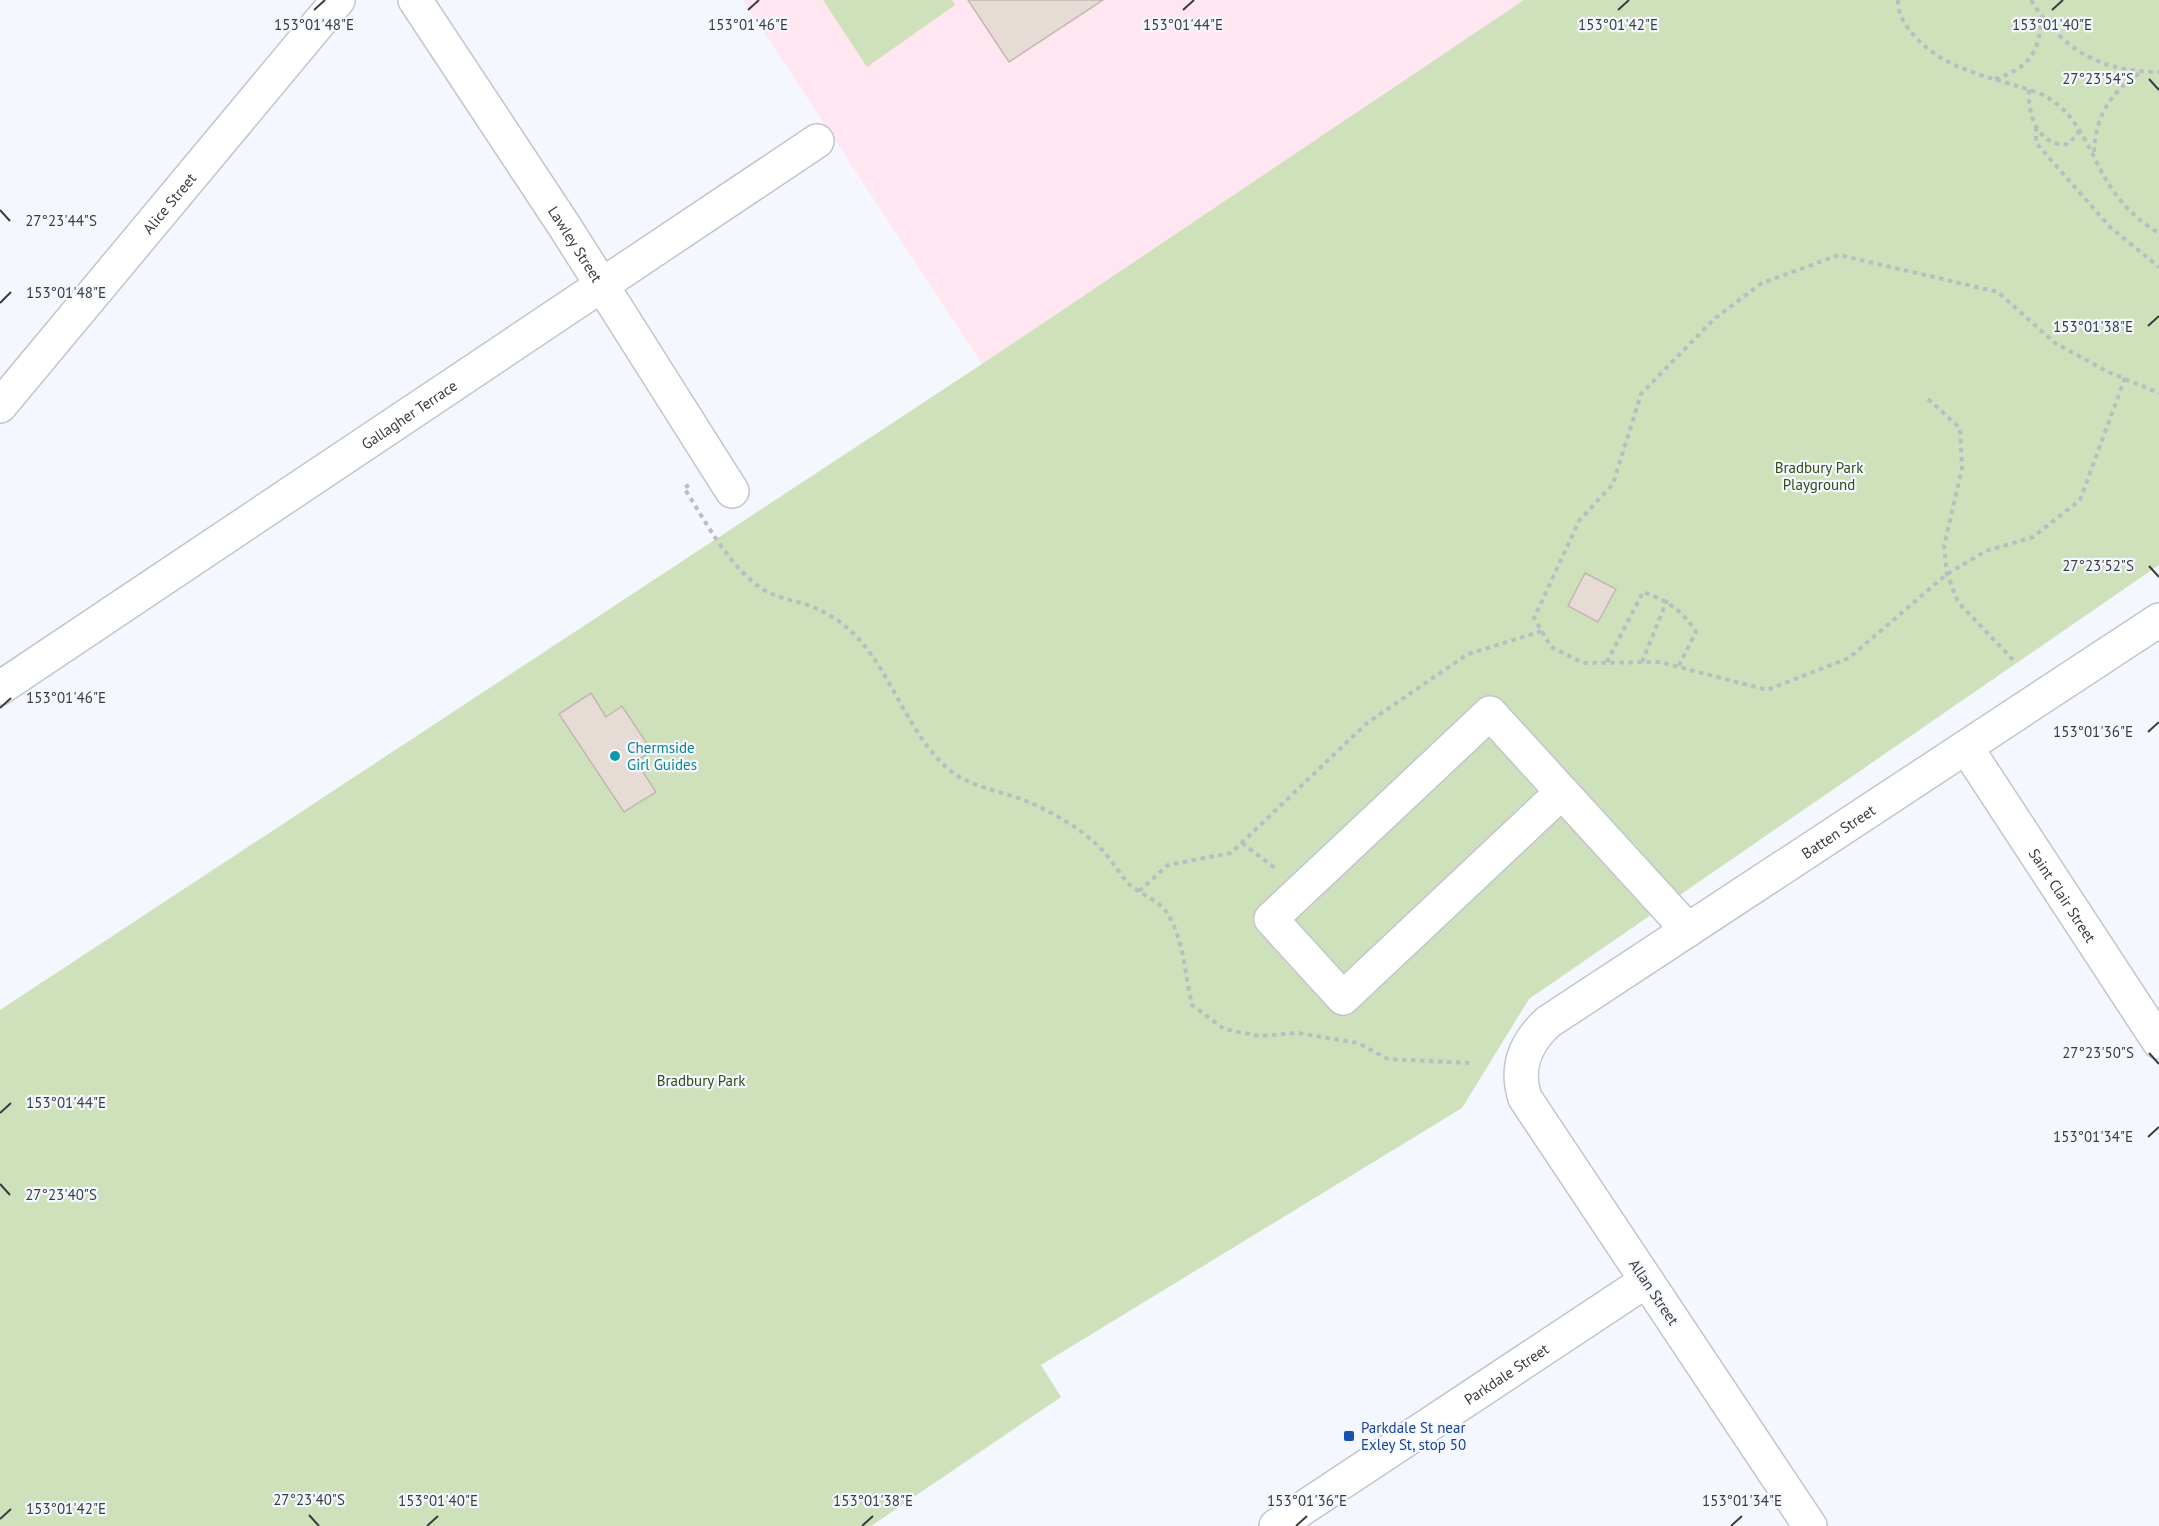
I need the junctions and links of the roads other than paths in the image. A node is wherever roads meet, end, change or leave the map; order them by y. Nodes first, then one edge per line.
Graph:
1 (338, 0) edge
2 (415, 0) edge
3 (817, 141) dead end
4 (602, 284) junction
5 (0, 406) edge
6 (725, 479) road end
7 (2159, 620) edge
8 (0, 688) edge
9 (1966, 747) junction
10 (1562, 792) junction
11 (1688, 930) junction
12 (2159, 1042) edge
13 (1525, 1051) joint
14 (1646, 1281) junction
15 (1276, 1526) edge
16 (1810, 1526) edge

1 - 5 street, Alice Street
2 - 4 street, Lawley Street
3 - 4 street, Gallagher Terrace
4 - 6 street, Lawley Street
4 - 8 street, Gallagher Terrace
7 - 9 street, Batten Street
9 - 11 street, Batten Street
9 - 12 street, Saint Clair Street
10 - 10 street
10 - 11 street
11 - 13 street, Batten Street
13 - 14 street, Allan Street
14 - 15 street, Parkdale Street
14 - 16 street, Allan Street

